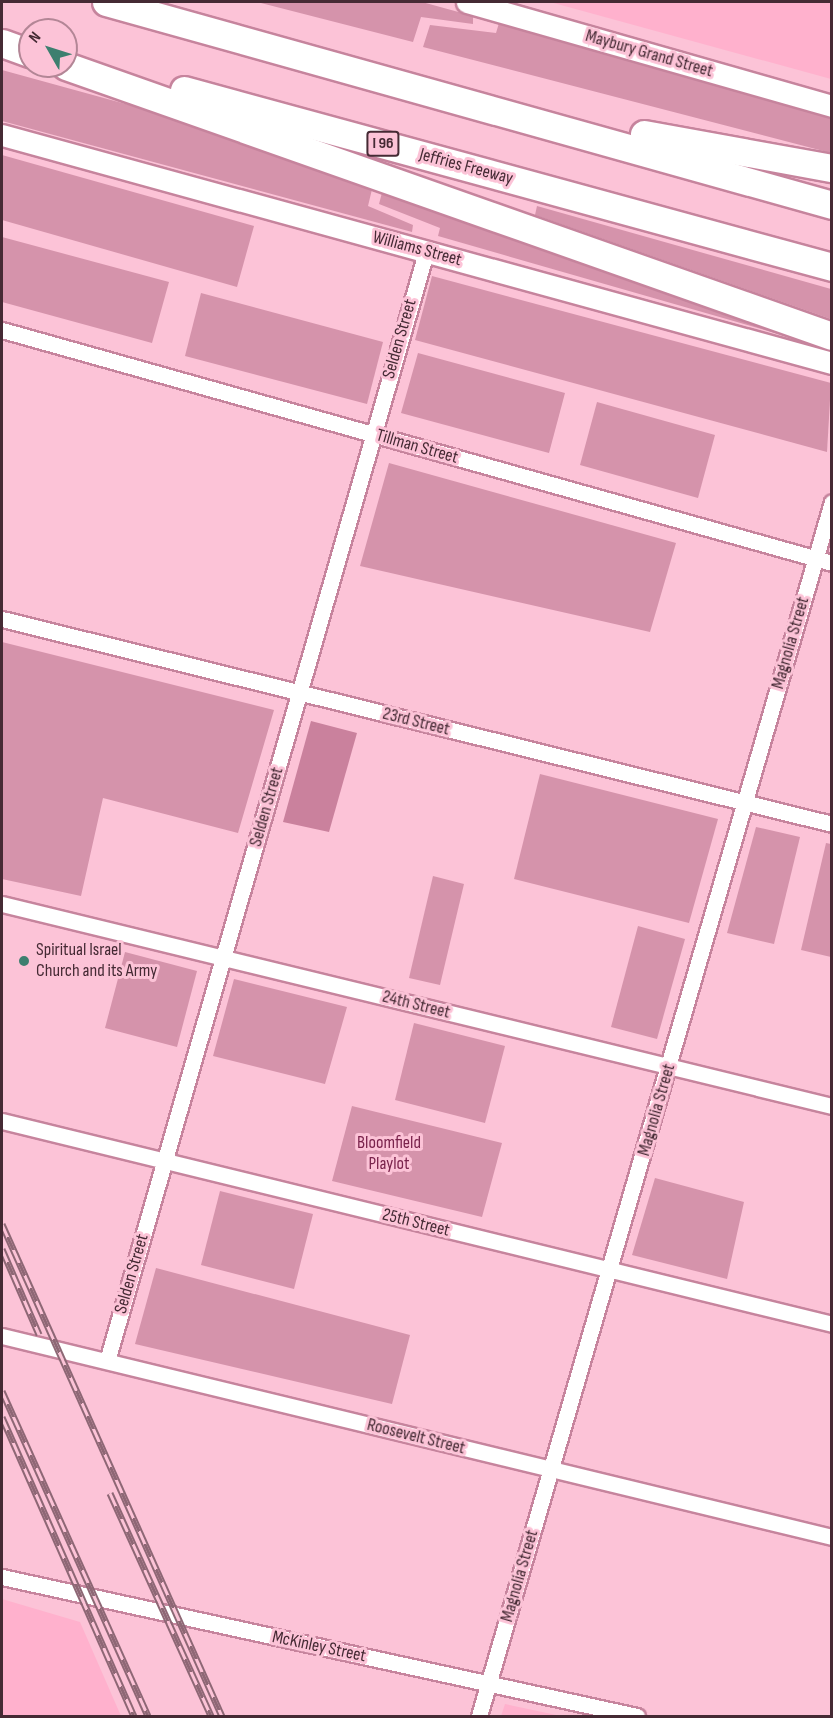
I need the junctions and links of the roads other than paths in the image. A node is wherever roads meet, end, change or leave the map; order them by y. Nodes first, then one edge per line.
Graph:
1 (106, 2) edge
2 (467, 2) edge
3 (495, 5) edge
4 (2, 42) edge
5 (18, 45) edge
6 (18, 48) edge
7 (78, 61) edge
8 (78, 70) edge
9 (831, 106) edge
10 (500, 108) junction
11 (2, 135) edge
12 (831, 168) edge
13 (831, 205) edge
14 (426, 252) junction
15 (831, 267) edge
16 (2, 330) edge
17 (831, 336) edge
18 (831, 363) edge
19 (373, 434) junction
20 (831, 502) edge
21 (815, 558) junction
22 (831, 563) edge
23 (2, 619) edge
24 (299, 693) junction
25 (746, 803) junction
26 (831, 824) edge
27 (2, 904) edge
28 (223, 958) junction
29 (670, 1067) junction
30 (831, 1106) edge
31 (2, 1122) edge
32 (164, 1161) junction
33 (610, 1270) junction
34 (831, 1324) edge
35 (2, 1336) edge
36 (107, 1361) junction
37 (552, 1470) junction
38 (831, 1537) edge
39 (2, 1577) edge
40 (489, 1684) junction
41 (479, 1716) edge
42 (637, 1716) edge

1 - 10 highway
2 - 3 street, Maybury Grand Street
3 - 9 street, Maybury Grand Street
4 - 5 highway
4 - 6 highway
7 - 15 highway, Jeffries Freeway / I 96
8 - 17 highway
10 - 12 highway
10 - 13 highway
11 - 14 street, Williams Street
14 - 18 street, Williams Street
14 - 19 street, Selden Street
16 - 19 street, Tillman Street
19 - 21 street, Tillman Street
19 - 24 street, Selden Street
20 - 21 street, Magnolia Street
21 - 22 street, Tillman Street
21 - 25 street, Magnolia Street
23 - 24 street, 23rd Street
24 - 25 street, 23rd Street
24 - 28 street, Selden Street
25 - 26 street, 23rd Street
25 - 29 street, Magnolia Street
27 - 28 street, 24th Street
28 - 29 street, 24th Street
28 - 32 street, Selden Street
29 - 30 street, 24th Street
29 - 33 street, Magnolia Street
31 - 32 street, 25th Street
32 - 33 street, 25th Street
32 - 36 street, Selden Street
33 - 34 street, 25th Street
33 - 37 street, Magnolia Street
35 - 36 street, Roosevelt Street
36 - 37 street, Roosevelt Street
37 - 38 street, Roosevelt Street
37 - 40 street, Magnolia Street
39 - 40 street, McKinley Street
40 - 41 street, Magnolia Street
40 - 42 street, McKinley Street

